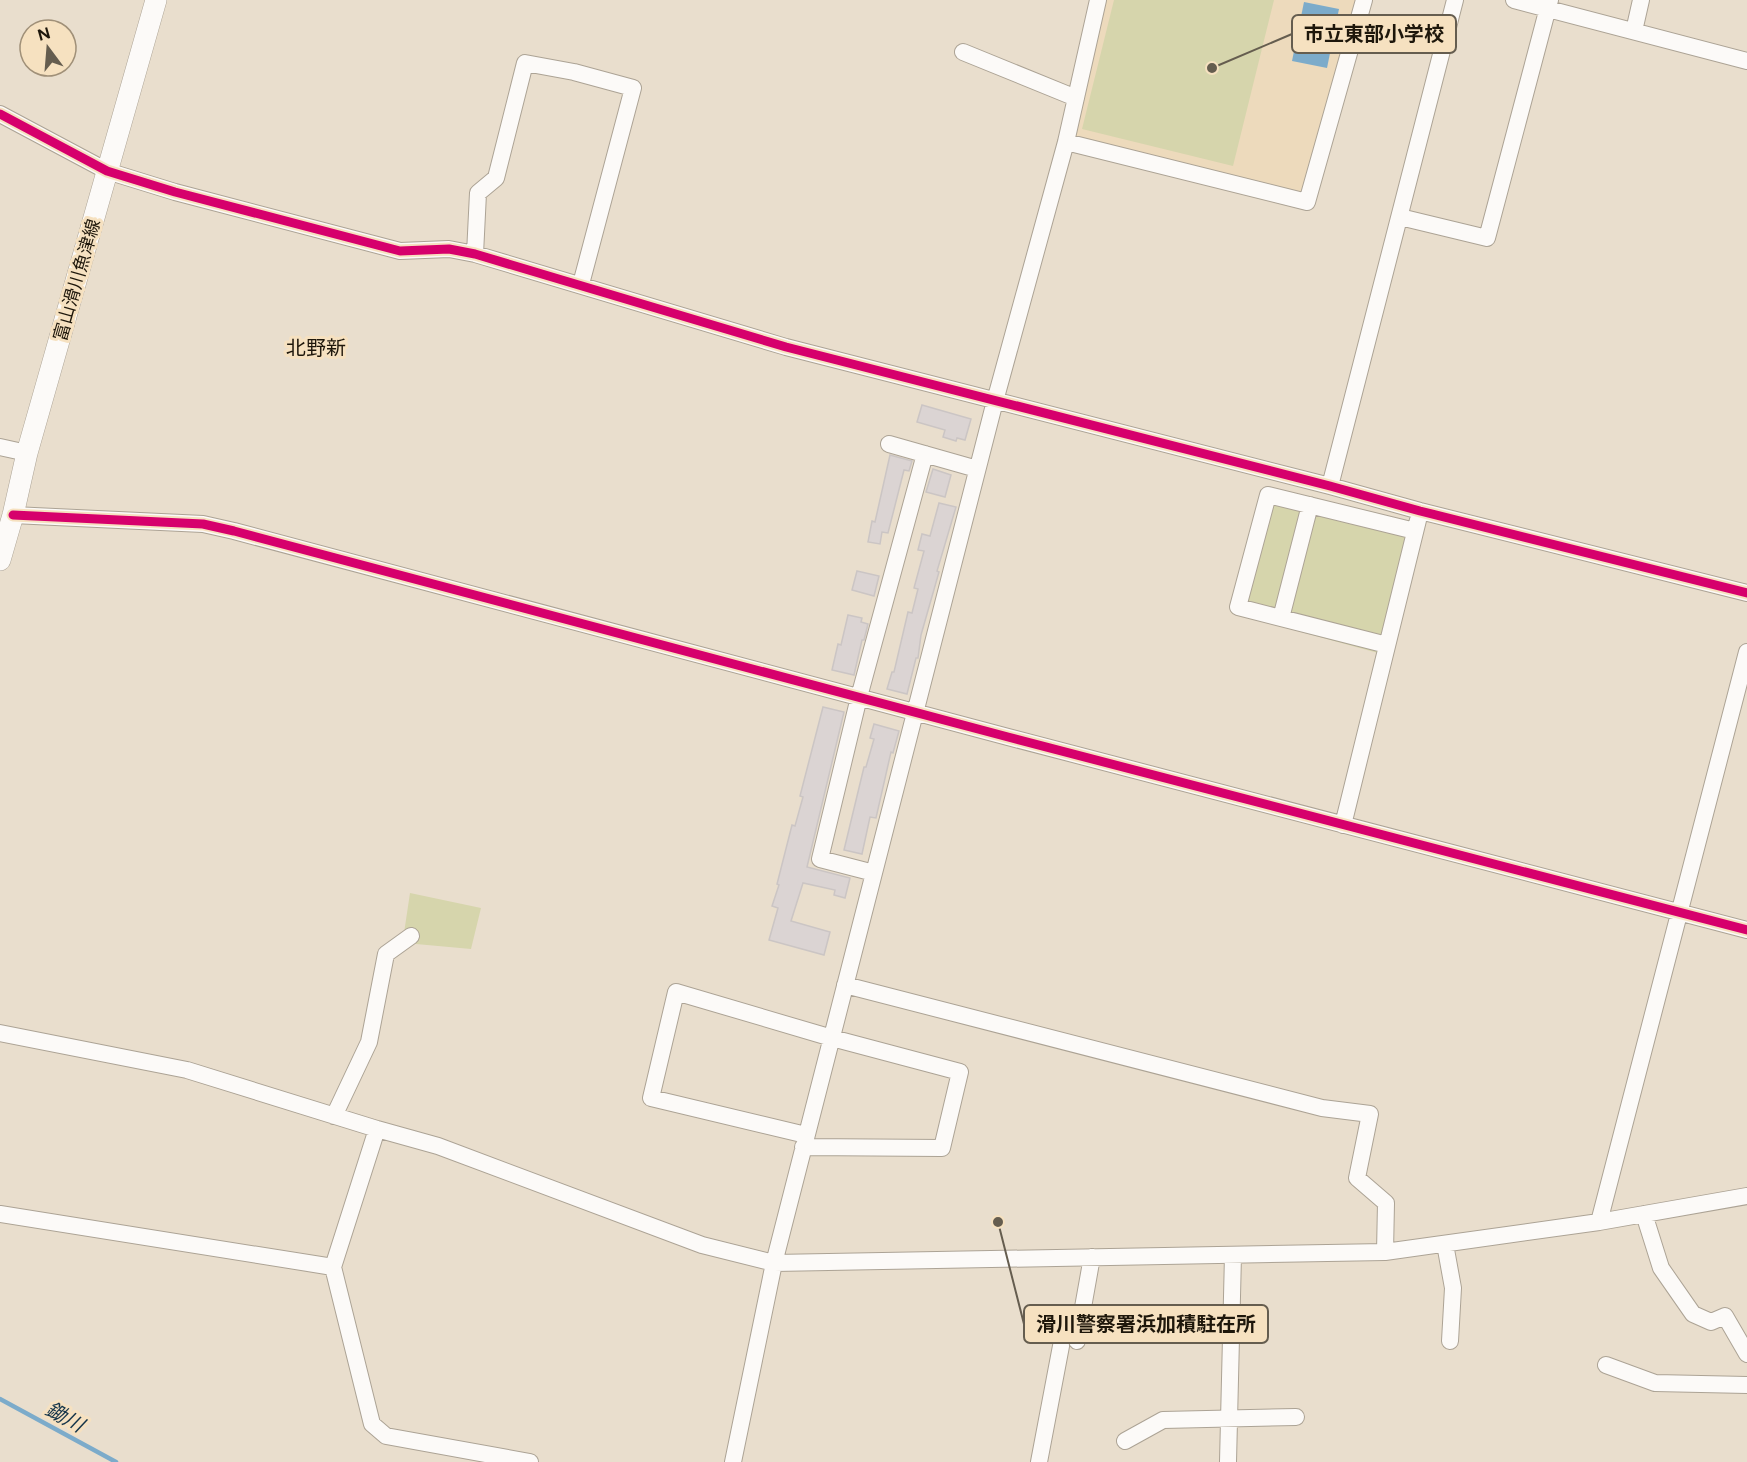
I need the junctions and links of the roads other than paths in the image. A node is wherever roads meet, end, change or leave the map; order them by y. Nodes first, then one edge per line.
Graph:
1 (156, 0) edge
2 (1098, 0) edge
3 (1364, 0) edge
4 (1455, 0) edge
5 (1514, 0) edge
6 (1641, 0) edge
7 (1549, 4) edge
8 (1634, 32) junction
9 (963, 52) dead end
10 (1747, 61) edge
11 (1076, 98) junction
12 (0, 114) edge
13 (1066, 142) junction
14 (107, 171) junction
15 (1400, 217) junction
16 (475, 254) junction
17 (581, 284) junction
18 (995, 401) junction
19 (889, 444) dead end
20 (0, 447) edge
21 (27, 453) junction
22 (925, 454) junction
23 (977, 469) junction
24 (1330, 486) junction
25 (1310, 505) junction
26 (1420, 511) junction
27 (13, 515) junction
28 (1415, 531) junction
29 (0, 560) edge
30 (1747, 592) edge
31 (1281, 618) junction
32 (1387, 645) junction
33 (1747, 652) edge
34 (860, 697) junction
35 (915, 712) junction
36 (1343, 825) junction
37 (874, 873) junction
38 (1679, 912) junction
39 (1747, 930) edge
40 (411, 936) dead end
41 (845, 985) junction
42 (0, 1033) edge
43 (832, 1038) junction
44 (333, 1116) junction
45 (377, 1129) junction
46 (805, 1141) junction
47 (1747, 1196) edge
48 (0, 1214) edge
49 (1644, 1214) junction
50 (1599, 1222) junction
51 (1445, 1244) junction
52 (1385, 1252) junction
53 (1233, 1255) junction
54 (1092, 1257) junction
55 (774, 1263) junction
56 (333, 1267) junction
57 (1450, 1341) dead end
58 (1747, 1354) edge
59 (1606, 1365) dead end
60 (1747, 1384) edge
61 (1296, 1417) dead end
62 (1229, 1420) junction
63 (1125, 1441) dead end
64 (530, 1462) edge
65 (733, 1462) edge
66 (1039, 1462) edge
67 (1228, 1462) edge

1 - 14 main road, 富山滑川魚津線
2 - 11 street
3 - 13 street
4 - 15 street
5 - 7 street
6 - 8 street
7 - 8 street
7 - 15 street
8 - 10 street
9 - 11 street
11 - 13 street
12 - 14 street
13 - 18 street
14 - 16 street
14 - 21 main road, 富山滑川魚津線
15 - 24 street
16 - 17 street
16 - 17 street
17 - 18 street
18 - 23 street
18 - 24 street
19 - 22 street
20 - 21 street
21 - 27 main road, 富山滑川魚津線
22 - 23 street
22 - 34 street
23 - 35 street
24 - 26 street
25 - 28 street
25 - 31 street
25 - 31 street
26 - 28 street
26 - 30 street
27 - 29 main road, 富山滑川魚津線
27 - 34 street
28 - 32 street
31 - 32 street
32 - 36 street
33 - 38 street
34 - 35 street
34 - 37 street
35 - 36 street
35 - 37 street
36 - 38 street
37 - 41 street
38 - 39 street
38 - 50 street
40 - 44 street
41 - 43 street
41 - 52 street
42 - 44 street
43 - 46 street
43 - 46 street
43 - 46 street
44 - 45 street
45 - 55 street
45 - 56 street
46 - 55 street
47 - 49 street
48 - 56 street
49 - 50 street
49 - 58 street
50 - 51 street
51 - 52 street
51 - 57 street
52 - 53 street
53 - 54 street
53 - 62 street
54 - 55 street
54 - 66 street
55 - 65 street
56 - 64 street
59 - 60 street
61 - 62 street
62 - 63 street
62 - 67 street

